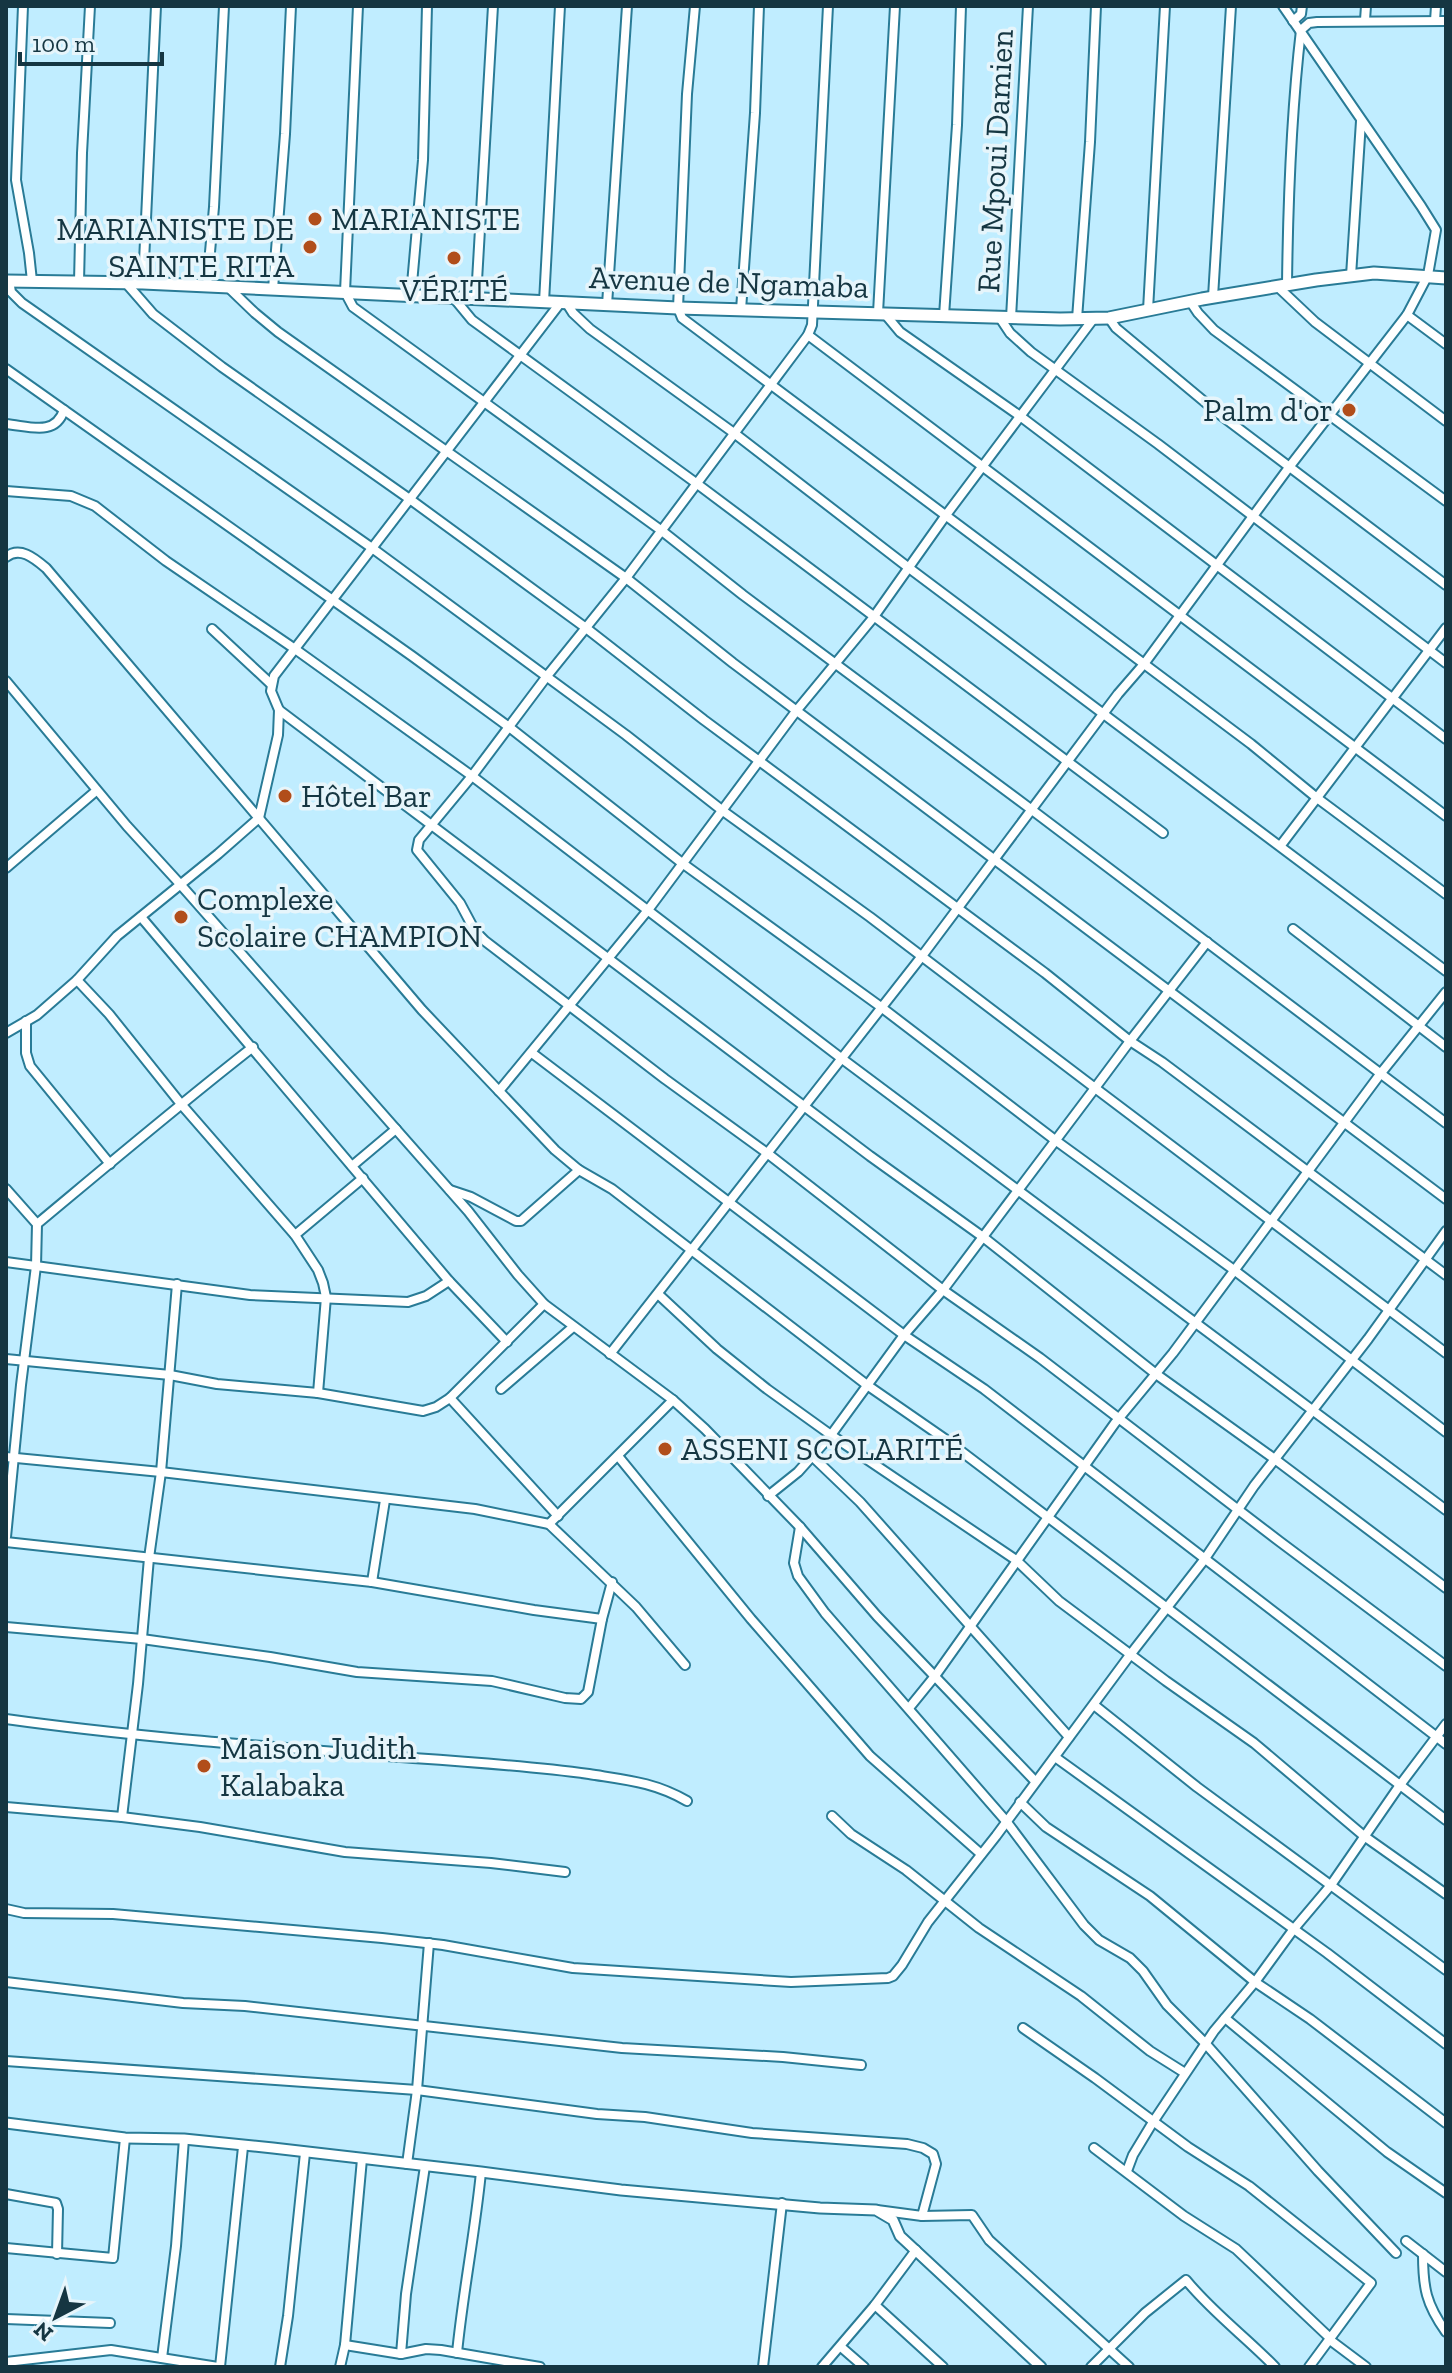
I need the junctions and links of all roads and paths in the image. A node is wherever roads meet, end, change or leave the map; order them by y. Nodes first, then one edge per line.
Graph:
1 (23, 6) edge
2 (90, 6) edge
3 (156, 6) edge
4 (224, 6) edge
5 (291, 6) edge
6 (358, 6) edge
7 (427, 6) edge
8 (493, 6) edge
9 (560, 6) edge
10 (627, 6) edge
11 (695, 6) edge
12 (759, 6) edge
13 (828, 6) edge
14 (895, 6) edge
15 (961, 6) edge
16 (1028, 6) edge
17 (1096, 6) edge
18 (1165, 6) edge
19 (1231, 6) edge
20 (1283, 6) edge
21 (1302, 6) edge
22 (1366, 6) edge
23 (1436, 6) edge
24 (1365, 20) junction
25 (1293, 21) junction
26 (1435, 21) junction
27 (1446, 21) edge
28 (1301, 30) junction
29 (1362, 120) junction
30 (1436, 230) junction
31 (1446, 230) edge
32 (1428, 275) junction
33 (1351, 276) junction
34 (1446, 278) edge
35 (7, 281) edge
36 (32, 281) junction
37 (79, 282) junction
38 (126, 283) junction
39 (143, 283) junction
40 (207, 286) junction
41 (1282, 286) junction
42 (228, 287) junction
43 (273, 289) junction
44 (345, 292) junction
45 (411, 295) junction
46 (452, 297) junction
47 (1213, 297) junction
48 (476, 298) junction
49 (1190, 301) junction
50 (544, 302) junction
51 (564, 302) junction
52 (607, 305) junction
53 (678, 308) junction
54 (741, 310) junction
55 (1148, 310) junction
56 (812, 312) junction
57 (882, 313) junction
58 (1407, 315) junction
59 (944, 316) junction
60 (1005, 318) junction
61 (1094, 318) junction
62 (1109, 318) junction
63 (1077, 319) junction
64 (808, 335) junction
65 (1446, 344) edge
66 (520, 355) junction
67 (1368, 363) junction
68 (6, 369) edge
69 (1056, 369) junction
70 (771, 385) junction
71 (483, 403) junction
72 (64, 410) junction
73 (1330, 415) junction
74 (1020, 416) junction
75 (1446, 421) edge
76 (6, 424) edge
77 (734, 433) junction
78 (448, 450) junction
79 (983, 466) junction
80 (1290, 466) junction
81 (696, 483) junction
82 (6, 491) edge
83 (411, 500) junction
84 (1446, 501) edge
85 (946, 515) junction
86 (1253, 516) junction
87 (662, 531) junction
88 (372, 548) junction
89 (6, 557) edge
90 (1217, 565) junction
91 (909, 568) junction
92 (626, 578) junction
93 (1446, 585) edge
94 (332, 600) junction
95 (1179, 617) junction
96 (873, 618) junction
97 (586, 628) junction
98 (1446, 628) edge
99 (212, 629) dead end
100 (295, 649) junction
101 (1428, 650) junction
102 (835, 662) junction
103 (1446, 663) edge
104 (1144, 664) junction
105 (547, 676) junction
106 (6, 681) edge
107 (271, 684) junction
108 (1392, 698) junction
109 (279, 710) junction
110 (797, 710) junction
111 (1105, 713) junction
112 (509, 727) junction
113 (1446, 739) edge
114 (1354, 748) junction
115 (761, 760) junction
116 (1068, 761) junction
117 (472, 776) junction
118 (96, 791) junction
119 (1317, 798) junction
120 (1032, 810) junction
121 (723, 811) junction
122 (1446, 816) edge
123 (259, 818) junction
124 (431, 825) junction
125 (1163, 833) dead end
126 (1281, 845) junction
127 (994, 859) junction
128 (682, 863) junction
129 (6, 868) edge
130 (180, 884) junction
131 (1446, 894) edge
132 (958, 909) junction
133 (648, 910) junction
134 (141, 917) junction
135 (1293, 929) dead end
136 (1207, 942) junction
137 (922, 956) junction
138 (609, 958) junction
139 (1446, 971) edge
140 (77, 980) junction
141 (1168, 991) junction
142 (1446, 992) edge
143 (570, 1005) junction
144 (881, 1007) junction
145 (26, 1021) junction
146 (1419, 1027) junction
147 (6, 1033) edge
148 (1130, 1041) junction
149 (253, 1047) junction
150 (1446, 1047) edge
151 (532, 1053) junction
152 (841, 1058) junction
153 (1381, 1073) junction
154 (1095, 1088) junction
155 (499, 1091) junction
156 (181, 1104) junction
157 (804, 1106) junction
158 (1344, 1123) junction
159 (1446, 1123) edge
160 (396, 1129) junction
161 (1055, 1140) junction
162 (767, 1153) junction
163 (110, 1164) junction
164 (352, 1166) junction
165 (579, 1170) junction
166 (1307, 1173) junction
167 (363, 1178) junction
168 (6, 1189) edge
169 (1018, 1189) junction
170 (450, 1190) junction
171 (1446, 1199) edge
172 (729, 1203) junction
173 (1271, 1221) junction
174 (37, 1224) junction
175 (1446, 1231) edge
176 (295, 1235) junction
177 (983, 1237) junction
178 (693, 1250) junction
179 (1424, 1259) junction
180 (6, 1262) edge
181 (36, 1266) junction
182 (1234, 1270) junction
183 (1446, 1275) edge
184 (449, 1281) junction
185 (177, 1284) junction
186 (943, 1290) junction
187 (658, 1294) junction
188 (326, 1297) junction
189 (544, 1304) junction
190 (1388, 1309) junction
191 (1194, 1324) junction
192 (573, 1327) junction
193 (904, 1335) junction
194 (507, 1342) junction
195 (1446, 1353) edge
196 (610, 1354) junction
197 (6, 1359) edge
198 (1350, 1360) junction
199 (24, 1361) junction
200 (1156, 1374) junction
201 (170, 1375) junction
202 (867, 1385) junction
203 (501, 1389) dead end
204 (318, 1393) junction
205 (450, 1398) junction
206 (673, 1400) junction
207 (1311, 1411) junction
208 (1120, 1418) junction
209 (1446, 1432) edge
210 (831, 1435) junction
211 (618, 1456) junction
212 (813, 1457) junction
213 (10, 1458) edge
214 (1276, 1460) junction
215 (1083, 1466) junction
216 (161, 1472) junction
217 (768, 1496) junction
218 (385, 1500) junction
219 (1239, 1510) junction
220 (1446, 1510) edge
221 (558, 1516) junction
222 (1046, 1518) junction
223 (549, 1524) junction
224 (800, 1527) junction
225 (6, 1539) edge
226 (149, 1558) junction
227 (1016, 1560) junction
228 (1204, 1560) junction
229 (372, 1582) junction
230 (612, 1582) junction
231 (1446, 1588) edge
232 (1165, 1609) junction
233 (602, 1619) junction
234 (6, 1627) edge
235 (970, 1627) junction
236 (142, 1639) junction
237 (1130, 1655) junction
238 (685, 1665) dead end
239 (1446, 1666) edge
240 (935, 1676) junction
241 (1094, 1705) junction
242 (909, 1708) junction
243 (6, 1719) edge
244 (1446, 1724) edge
245 (132, 1734) junction
246 (1436, 1736) junction
247 (1069, 1737) junction
248 (1446, 1744) edge
249 (1055, 1757) junction
250 (1035, 1781) junction
251 (1400, 1785) junction
252 (687, 1801) dead end
253 (1020, 1802) junction
254 (6, 1807) edge
255 (832, 1816) dead end
256 (122, 1817) junction
257 (1446, 1820) edge
258 (1006, 1821) junction
259 (1364, 1836) junction
260 (981, 1854) junction
261 (565, 1872) dead end
262 (1331, 1885) junction
263 (1446, 1894) edge
264 (944, 1901) junction
265 (6, 1909) edge
266 (1293, 1930) junction
267 (429, 1943) junction
268 (1446, 1970) edge
269 (6, 1982) edge
270 (1255, 1982) junction
271 (1225, 2018) junction
272 (423, 2025) junction
273 (1023, 2028) dead end
274 (1205, 2043) junction
275 (1446, 2044) edge
276 (6, 2061) edge
277 (861, 2065) dead end
278 (1185, 2073) junction
279 (417, 2090) junction
280 (1153, 2122) junction
281 (6, 2123) edge
282 (1446, 2123) edge
283 (125, 2138) junction
284 (184, 2139) junction
285 (243, 2147) junction
286 (1094, 2148) dead end
287 (305, 2153) junction
288 (362, 2159) junction
289 (407, 2164) junction
290 (425, 2166) junction
291 (1127, 2171) junction
292 (481, 2172) junction
293 (1446, 2193) edge
294 (6, 2194) edge
295 (782, 2203) junction
296 (876, 2210) junction
297 (922, 2216) junction
298 (1406, 2241) dead end
299 (6, 2248) edge
300 (916, 2250) junction
301 (1396, 2253) dead end
302 (57, 2254) junction
303 (1423, 2254) junction
304 (1446, 2272) edge
305 (875, 2305) junction
306 (6, 2319) edge
307 (110, 2323) dead end
308 (1446, 2332) edge
309 (1330, 2339) junction
310 (345, 2345) junction
311 (841, 2347) junction
312 (1110, 2349) junction
313 (457, 2353) junction
314 (401, 2354) junction
315 (162, 2358) junction
316 (6, 2362) edge
317 (524, 2365) edge
318 (219, 2367) edge
319 (280, 2367) edge
320 (340, 2367) edge
321 (540, 2367) edge
322 (763, 2367) edge
323 (822, 2367) edge
324 (864, 2367) edge
325 (943, 2367) edge
326 (1041, 2367) edge
327 (1091, 2367) edge
328 (1129, 2367) edge
329 (1275, 2367) edge
330 (1309, 2367) edge
331 (1366, 2367) edge

1 - 36 street
2 - 37 street
3 - 39 street
4 - 40 street
5 - 43 street
6 - 44 street
7 - 45 street
8 - 48 street
9 - 50 street
10 - 52 street
11 - 53 street
12 - 54 street
13 - 56 street
14 - 57 street
15 - 59 street
16 - 60 street, Rue Mpoui Damien
17 - 63 street
18 - 55 street
19 - 47 street
20 - 25 street
21 - 25 street
22 - 24 street
23 - 26 street
24 - 26 street
24 - 28 street
25 - 28 street
26 - 27 street
28 - 29 street
28 - 41 street
29 - 30 street
29 - 33 street
30 - 31 street
30 - 32 street
32 - 33 main road, Avenue de Ngamaba
32 - 34 main road, Avenue de Ngamaba
32 - 58 street
33 - 41 main road, Avenue de Ngamaba
35 - 36 main road, Avenue de Ngamaba
35 - 88 street
36 - 37 main road, Avenue de Ngamaba
37 - 38 main road, Avenue de Ngamaba
38 - 39 main road, Avenue de Ngamaba
38 - 83 street
39 - 40 main road, Avenue de Ngamaba
40 - 42 main road, Avenue de Ngamaba
41 - 47 main road, Avenue de Ngamaba
41 - 67 street
42 - 43 main road, Avenue de Ngamaba
42 - 78 street
43 - 44 main road, Avenue de Ngamaba
44 - 45 main road, Avenue de Ngamaba
44 - 71 street
45 - 46 main road, Avenue de Ngamaba
46 - 48 main road, Avenue de Ngamaba
46 - 66 street
47 - 49 main road, Avenue de Ngamaba
48 - 50 main road, Avenue de Ngamaba
49 - 55 main road, Avenue de Ngamaba
49 - 73 street
50 - 51 main road, Avenue de Ngamaba
51 - 52 main road, Avenue de Ngamaba
51 - 66 street
51 - 77 street
52 - 53 main road, Avenue de Ngamaba
53 - 54 main road, Avenue de Ngamaba
53 - 70 street
54 - 56 main road, Avenue de Ngamaba
55 - 62 main road, Avenue de Ngamaba
56 - 57 main road, Avenue de Ngamaba
56 - 64 street
57 - 59 main road, Avenue de Ngamaba
57 - 74 street
58 - 65 street
58 - 67 street
59 - 60 main road, Avenue de Ngamaba
60 - 63 main road, Avenue de Ngamaba
60 - 69 street
61 - 62 main road, Avenue de Ngamaba
61 - 63 main road, Avenue de Ngamaba
61 - 69 street
62 - 80 street
64 - 70 street
64 - 79 street
66 - 71 street
66 - 81 street
67 - 73 street
67 - 75 street
68 - 72 street
69 - 74 street
69 - 86 street
70 - 77 street
70 - 85 street
71 - 78 street
71 - 87 street
72 - 76 street
72 - 94 street
73 - 80 street
73 - 84 street
74 - 79 street
74 - 90 street
77 - 81 street
77 - 91 street
78 - 83 street
78 - 92 street
79 - 85 street
79 - 95 street
80 - 86 street
80 - 93 street
81 - 87 street
81 - 96 street
82 - 100 street
83 - 88 street
83 - 97 street
85 - 91 street
85 - 104 street
86 - 90 street
86 - 101 street
87 - 92 street
87 - 102 street
88 - 94 street
88 - 105 street
89 - 123 street
90 - 95 street
90 - 108 street
91 - 96 street
91 - 111 street
92 - 97 street
92 - 110 street
94 - 100 street
94 - 112 street
95 - 104 street
95 - 114 street
96 - 102 street
96 - 116 street
97 - 105 street
97 - 115 street
98 - 101 street
99 - 107 street
100 - 107 street
100 - 117 street
101 - 103 street
101 - 108 street
102 - 110 street
102 - 120 street
104 - 111 street
104 - 119 street
105 - 112 street
105 - 121 street
106 - 118 street
107 - 109 street
108 - 113 street
108 - 114 street
109 - 123 street
109 - 124 street
110 - 115 street
110 - 127 street
111 - 116 street
111 - 126 street
112 - 117 street
112 - 128 street
114 - 119 street
114 - 122 street
115 - 121 street
115 - 132 street
116 - 120 street
116 - 125 street
117 - 124 street
117 - 133 street
118 - 129 street
118 - 130 street
119 - 126 street
119 - 131 street
120 - 127 street
120 - 136 street
121 - 128 street
121 - 137 street
123 - 130 street
123 - 155 street
124 - 138 street
124 - 143 street
126 - 139 street
127 - 132 street
127 - 141 street
128 - 133 street
128 - 144 street
130 - 134 street
130 - 160 street
132 - 137 street
132 - 148 street
133 - 138 street
133 - 152 street
134 - 140 street
134 - 149 street
135 - 146 street
136 - 141 street
136 - 153 street
137 - 144 street
137 - 154 street
138 - 143 street
138 - 157 street
140 - 145 street
140 - 156 street
141 - 148 street
141 - 158 street
142 - 146 street
143 - 151 street
143 - 162 street
144 - 152 street
144 - 161 street
145 - 147 street
145 - 163 street
146 - 150 street
146 - 153 street
148 - 154 street
148 - 166 street
149 - 156 street
149 - 164 street
151 - 155 street
151 - 172 street
152 - 157 street
152 - 169 street
153 - 158 street
153 - 159 street
154 - 161 street
154 - 173 street
155 - 165 street
156 - 163 street
156 - 176 street
157 - 162 street
157 - 177 street
158 - 166 street
158 - 171 street
160 - 164 street
160 - 170 street
161 - 169 street
161 - 182 street
162 - 172 street
162 - 186 street
163 - 174 street
164 - 167 street
165 - 170 street
165 - 178 street
166 - 173 street
166 - 179 street
167 - 176 street
167 - 184 street
168 - 174 street
169 - 177 street
169 - 191 street
170 - 189 street
172 - 178 street
172 - 193 street
173 - 182 street
173 - 190 street
174 - 181 street
175 - 179 street
176 - 188 street
177 - 186 street
177 - 200 street
178 - 187 street
178 - 202 street
179 - 183 street
179 - 190 street
180 - 181 street
181 - 185 street
181 - 199 street
182 - 191 street
182 - 198 street
184 - 188 street
184 - 194 street
185 - 188 street
185 - 201 street
186 - 193 street
186 - 208 street
187 - 196 street
187 - 210 street
188 - 204 street
189 - 192 street
189 - 194 street
190 - 195 street
190 - 198 street
191 - 200 street
191 - 207 street
192 - 196 street
192 - 203 street
193 - 202 street
193 - 215 street
194 - 205 street
196 - 206 street
197 - 199 street
198 - 207 street
198 - 209 street
199 - 201 street
199 - 213 street
200 - 208 street
200 - 214 street
201 - 204 street
201 - 216 street
202 - 210 street
202 - 222 street
204 - 205 street
205 - 221 street
206 - 211 street
206 - 217 street
207 - 214 street
207 - 220 street
208 - 215 street
208 - 219 street
210 - 212 street
210 - 227 street
211 - 221 street
211 - 260 street
212 - 217 street
212 - 235 street
213 - 216 street
213 - 225 street
214 - 219 street
214 - 231 street
215 - 222 street
215 - 228 street
216 - 218 street
216 - 226 street
217 - 224 street
218 - 223 street
218 - 229 street
219 - 228 street
219 - 239 street
221 - 223 street
222 - 227 street
222 - 232 street
223 - 230 street
224 - 240 street
224 - 242 street
225 - 226 street
226 - 229 street
226 - 236 street
227 - 235 street
227 - 237 street
228 - 232 street
228 - 246 street
229 - 233 street
230 - 233 street
230 - 238 street
232 - 237 street
232 - 251 street
233 - 236 street
234 - 236 street
235 - 240 street
235 - 247 street
236 - 245 street
237 - 241 street
237 - 259 street
240 - 242 street
240 - 250 street
241 - 247 street
241 - 262 street
242 - 258 street
243 - 245 street
244 - 246 street
245 - 252 street
245 - 256 street
246 - 248 street
246 - 251 street
247 - 249 street
249 - 250 street
249 - 266 street
250 - 253 street
251 - 257 street
251 - 259 street
253 - 258 street
253 - 270 street
254 - 256 street
255 - 264 street
256 - 261 street
258 - 260 street
258 - 274 street
259 - 262 street
259 - 263 street
260 - 264 street
262 - 266 street
262 - 268 street
264 - 267 street
264 - 278 street
265 - 267 street
266 - 270 street
266 - 275 street
267 - 272 street
269 - 272 street
270 - 271 street
270 - 282 street
271 - 274 street
271 - 293 street
272 - 277 street
272 - 279 street
273 - 280 street
274 - 278 street
274 - 301 street
276 - 279 street
278 - 280 street
279 - 289 street
279 - 297 street
280 - 291 street
280 - 309 street
281 - 283 street
283 - 284 street
283 - 302 street
284 - 285 street
284 - 315 street
285 - 287 street
285 - 318 street
286 - 291 street
287 - 288 street
287 - 319 street
288 - 289 street
288 - 310 street
289 - 290 street
290 - 292 street
290 - 314 street
291 - 309 street
292 - 295 street
292 - 313 street
294 - 302 street
295 - 296 street
295 - 322 street
296 - 297 street
296 - 300 street
297 - 312 street
298 - 303 street
299 - 302 street
300 - 305 street
300 - 326 street
303 - 304 street
303 - 308 street
305 - 311 street
305 - 325 street
306 - 307 street
309 - 330 street
309 - 331 street
310 - 314 street
310 - 320 street
311 - 323 street
311 - 324 street
312 - 327 street
312 - 328 street
312 - 329 street
313 - 314 street
313 - 317 street
315 - 316 street
315 - 318 street
317 - 321 street

